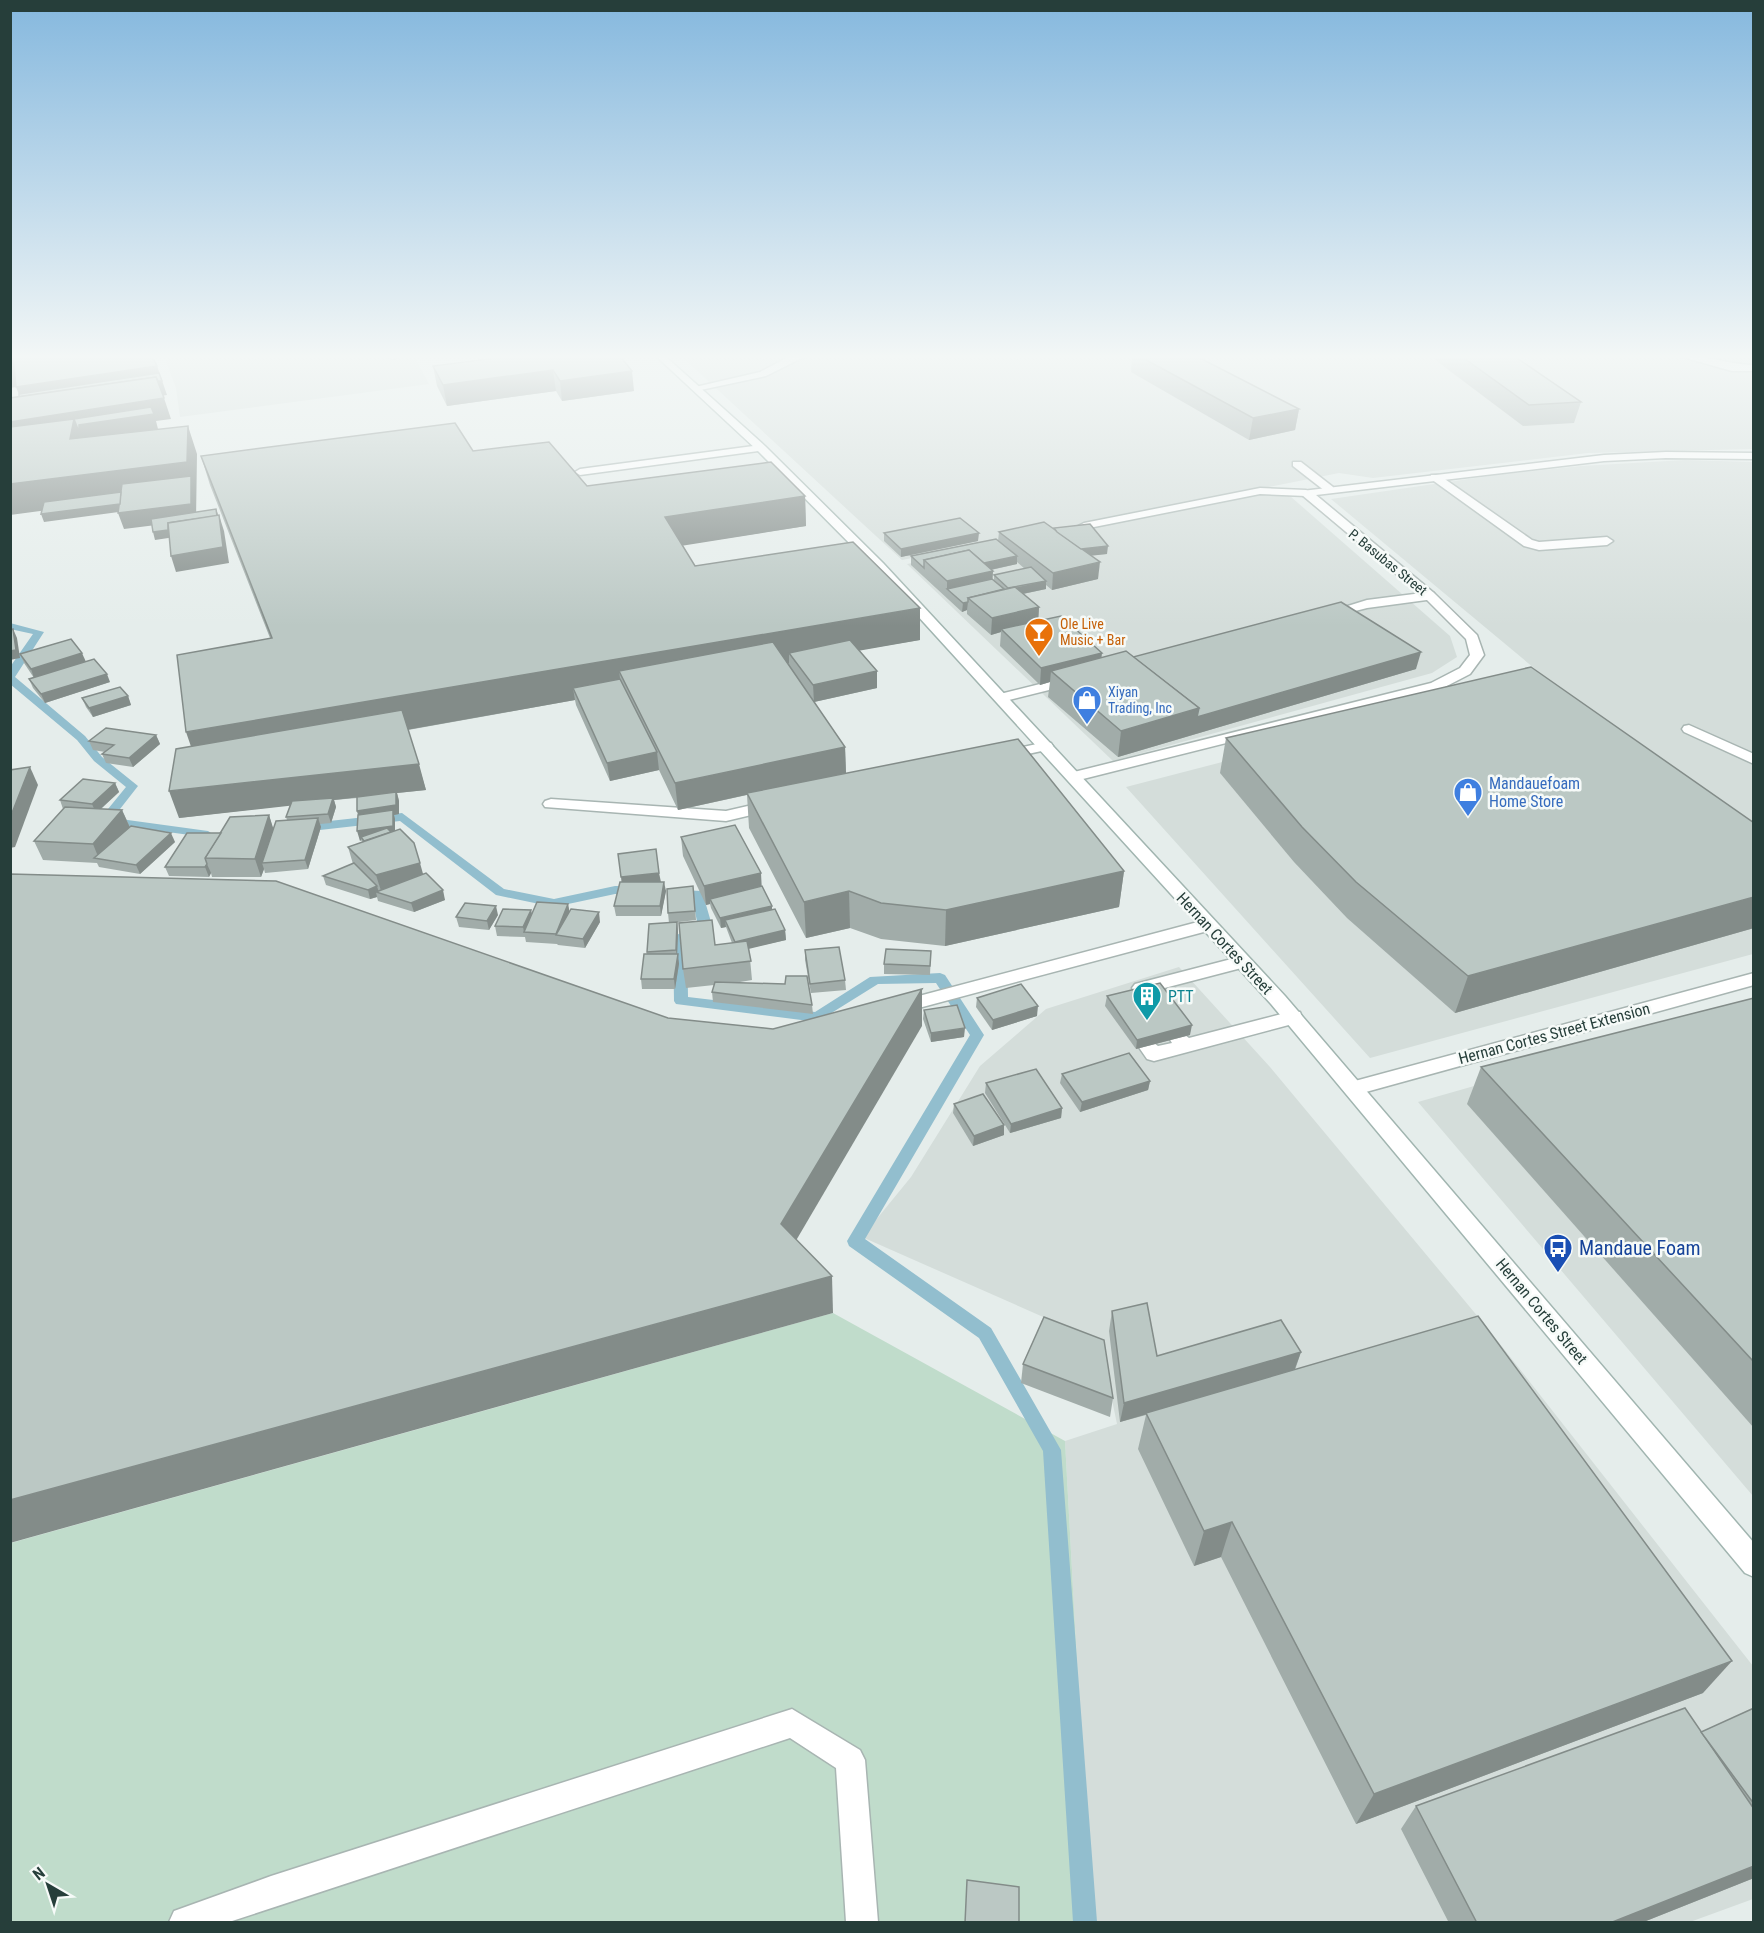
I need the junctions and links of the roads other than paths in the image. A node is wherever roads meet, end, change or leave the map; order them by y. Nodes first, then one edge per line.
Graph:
1 (761, 448) joint
2 (1754, 456) edge
3 (1297, 464) dead end
4 (580, 472) dead end
5 (1435, 477) junction
6 (1329, 489) junction
7 (1306, 493) junction
8 (1084, 525) edge
9 (1607, 540) dead end
10 (863, 550) junction
11 (842, 553) edge
12 (1430, 596) junction
13 (1310, 618) edge
14 (1081, 677) edge
15 (1001, 698) junction
16 (1689, 729) dead end
17 (1046, 746) junction
18 (993, 758) edge
19 (1754, 760) edge
20 (1075, 776) junction
21 (784, 803) edge
22 (551, 804) dead end
23 (1209, 925) junction
24 (1243, 962) junction
25 (1754, 979) edge
26 (1122, 993) edge
27 (886, 1011) edge
28 (1293, 1017) junction
29 (1148, 1046) edge
30 (1355, 1088) junction
31 (1754, 1564) edge
32 (185, 1923) edge
33 (862, 1923) edge

1 - 4 street
1 - 10 street, Hernan Cortes Street
2 - 5 street
3 - 6 street
5 - 6 street
5 - 9 street
6 - 7 street
7 - 8 street
7 - 12 street, P. Basubas Street
10 - 11 street
10 - 15 street, Hernan Cortes Street
12 - 13 street
12 - 20 street, P. Basubas Street
14 - 15 street
15 - 17 street, Hernan Cortes Street
16 - 19 street
17 - 18 street
17 - 20 street, Hernan Cortes Street
20 - 23 street, Hernan Cortes Street
21 - 22 street
23 - 24 street, Hernan Cortes Street
23 - 27 street
24 - 26 street
24 - 28 street, Hernan Cortes Street
25 - 30 street, Hernan Cortes Street Extension
28 - 29 street
28 - 30 street, Hernan Cortes Street
30 - 31 street, Hernan Cortes Street
32 - 33 street

